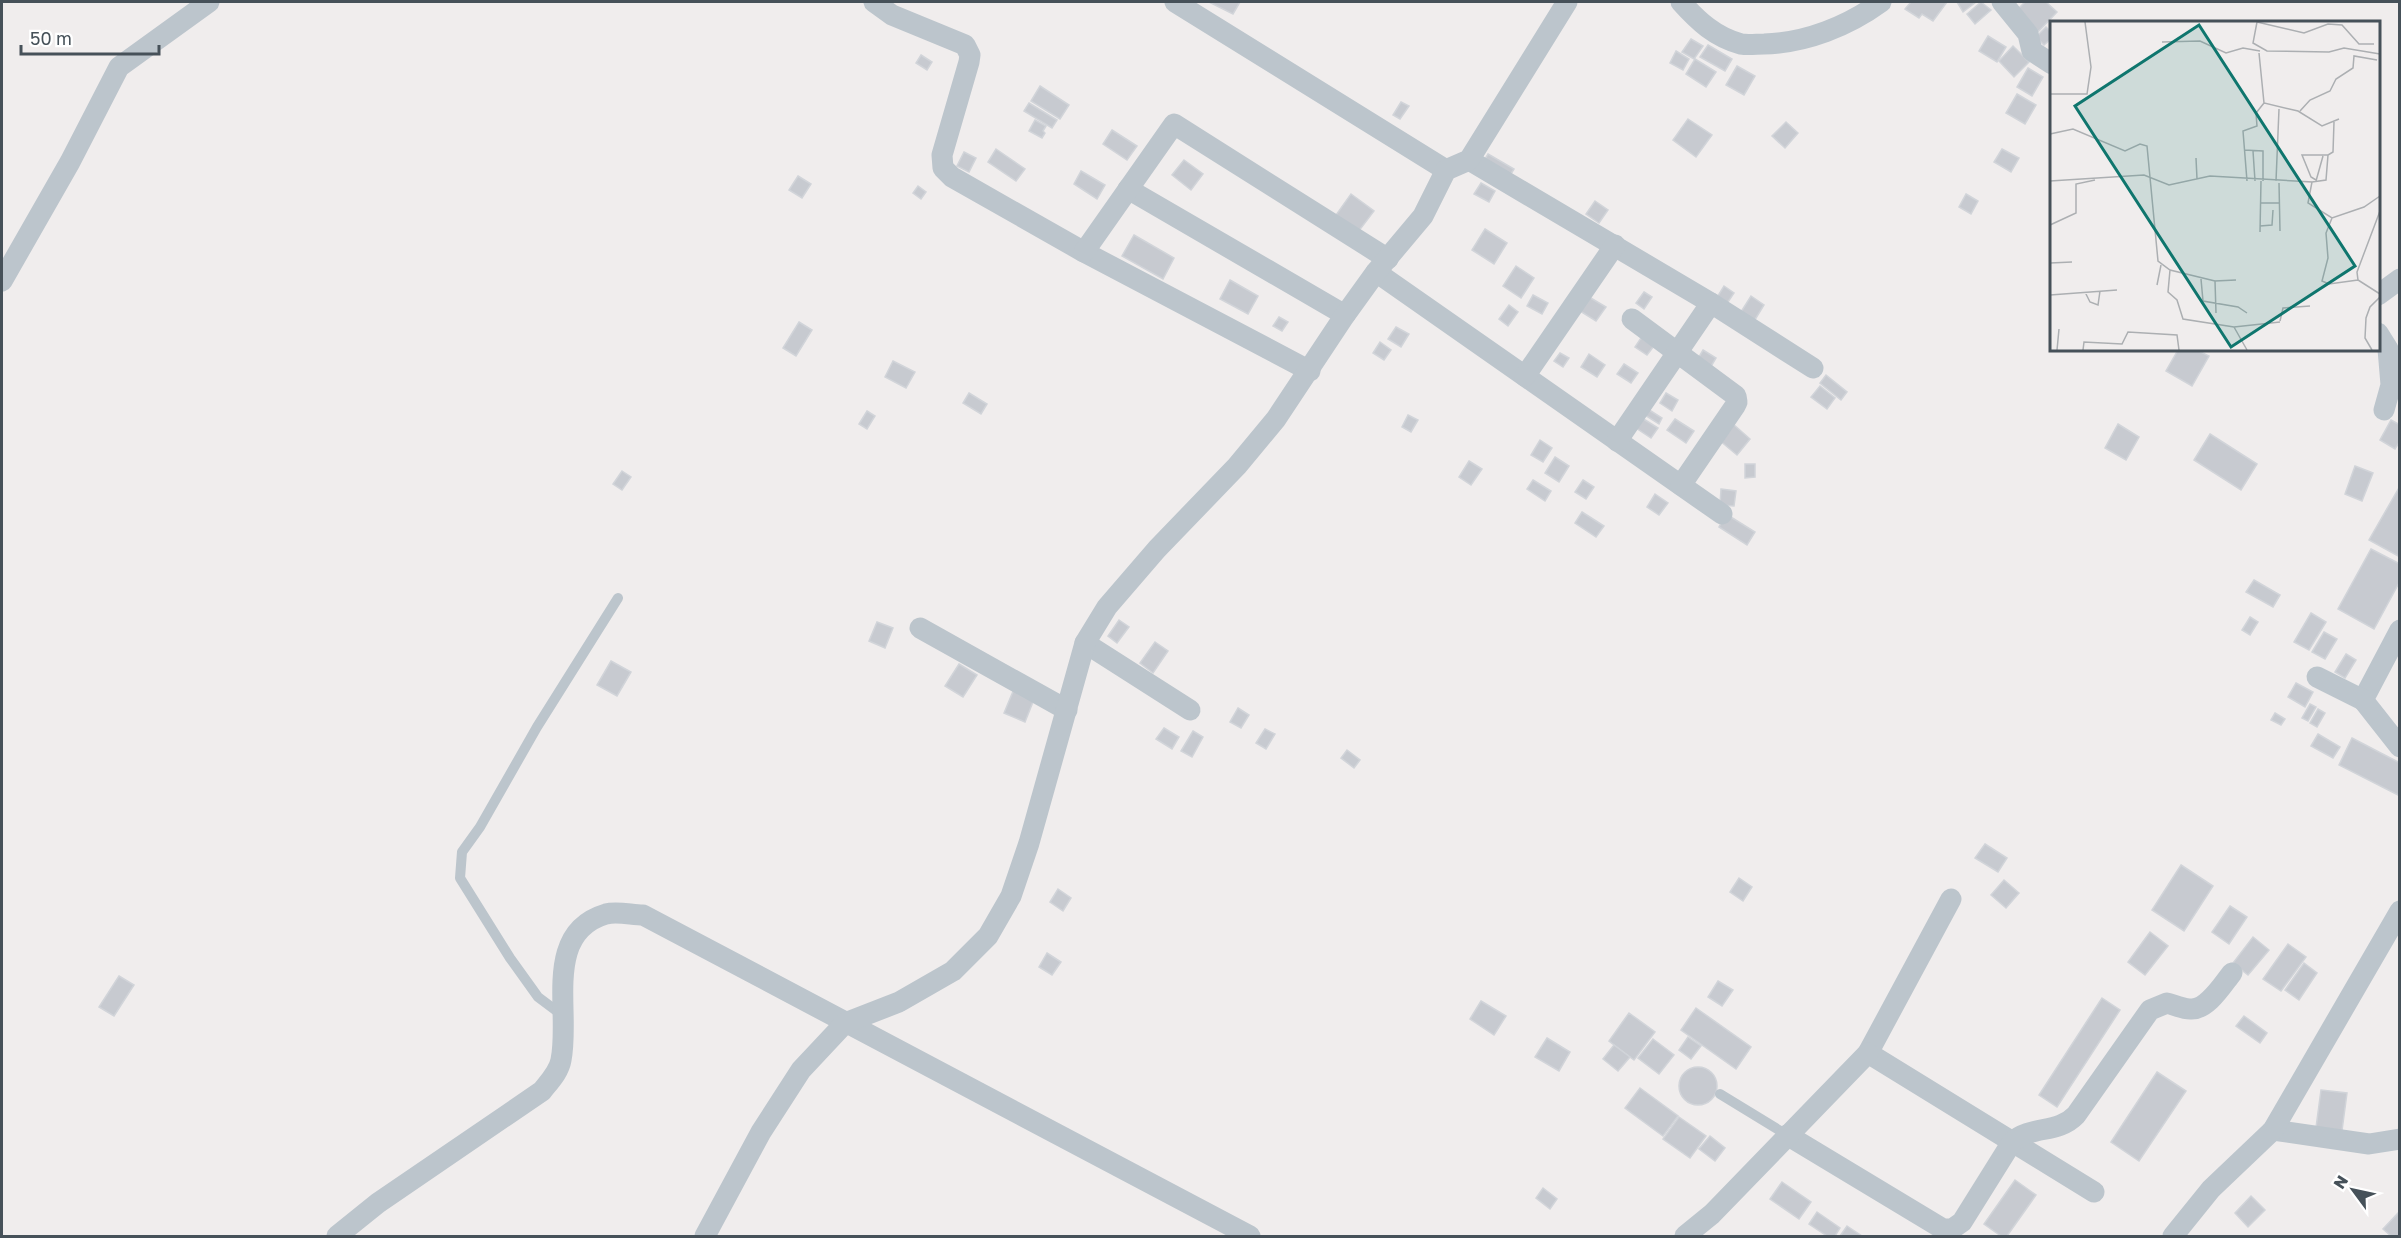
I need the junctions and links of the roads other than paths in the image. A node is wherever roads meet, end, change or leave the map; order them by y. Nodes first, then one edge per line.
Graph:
1 (209, 2) edge
2 (874, 2) edge
3 (1175, 2) edge
4 (1567, 2) edge
5 (1681, 2) edge
6 (1881, 2) edge
7 (2002, 2) edge
8 (2050, 63) edge
9 (1469, 160) junction
10 (1446, 170) junction
11 (1128, 189) junction
12 (1615, 245) junction
13 (1084, 252) junction
14 (1382, 265) junction
15 (2400, 279) edge
16 (2, 281) edge
17 (2380, 294) edge
18 (1711, 303) junction
19 (1345, 315) junction
20 (1632, 319) dead end
21 (2380, 335) edge
22 (1678, 352) junction
23 (1814, 368) dead end
24 (1310, 371) junction
25 (1524, 376) junction
26 (2384, 410) dead end
27 (1617, 441) junction
28 (1681, 485) junction
29 (1722, 514) dead end
30 (618, 598) dead end
31 (920, 628) dead end
32 (2400, 630) edge
33 (1085, 644) junction
34 (2317, 677) dead end
35 (2363, 700) junction
36 (1066, 710) junction
37 (1190, 710) dead end
38 (2400, 747) edge
39 (1951, 899) dead end
40 (2400, 911) edge
41 (2232, 973) dead end
42 (563, 1015) junction
43 (845, 1023) junction
44 (1868, 1053) junction
45 (1720, 1094) dead end
46 (2272, 1130) junction
47 (1787, 1136) junction
48 (2400, 1138) edge
49 (2012, 1142) junction
50 (2094, 1192) dead end
51 (337, 1236) edge
52 (705, 1236) edge
53 (1250, 1236) edge
54 (1685, 1236) edge
55 (2173, 1236) edge

1 - 16 street
2 - 13 street
3 - 10 street
4 - 9 street
5 - 6 street
7 - 8 street
9 - 10 street
9 - 12 street
10 - 14 street
11 - 13 street
11 - 14 street
11 - 19 street
12 - 18 street
12 - 25 street
13 - 24 street
14 - 19 street
14 - 25 street
15 - 17 street
18 - 22 street
18 - 23 street
19 - 24 street
20 - 22 street
21 - 26 street
22 - 27 street
22 - 28 street
24 - 33 street
25 - 27 street
27 - 28 street
28 - 29 street
30 - 42 lane
31 - 36 street
32 - 35 street
33 - 36 street
33 - 37 street
34 - 35 street
35 - 38 street
36 - 43 street
39 - 44 street
40 - 46 street
41 - 49 street
42 - 43 street
42 - 51 street
43 - 52 street
43 - 53 street
44 - 47 street
44 - 49 street
45 - 47 lane
46 - 48 street
46 - 55 street
47 - 49 street
47 - 54 street
49 - 50 street

